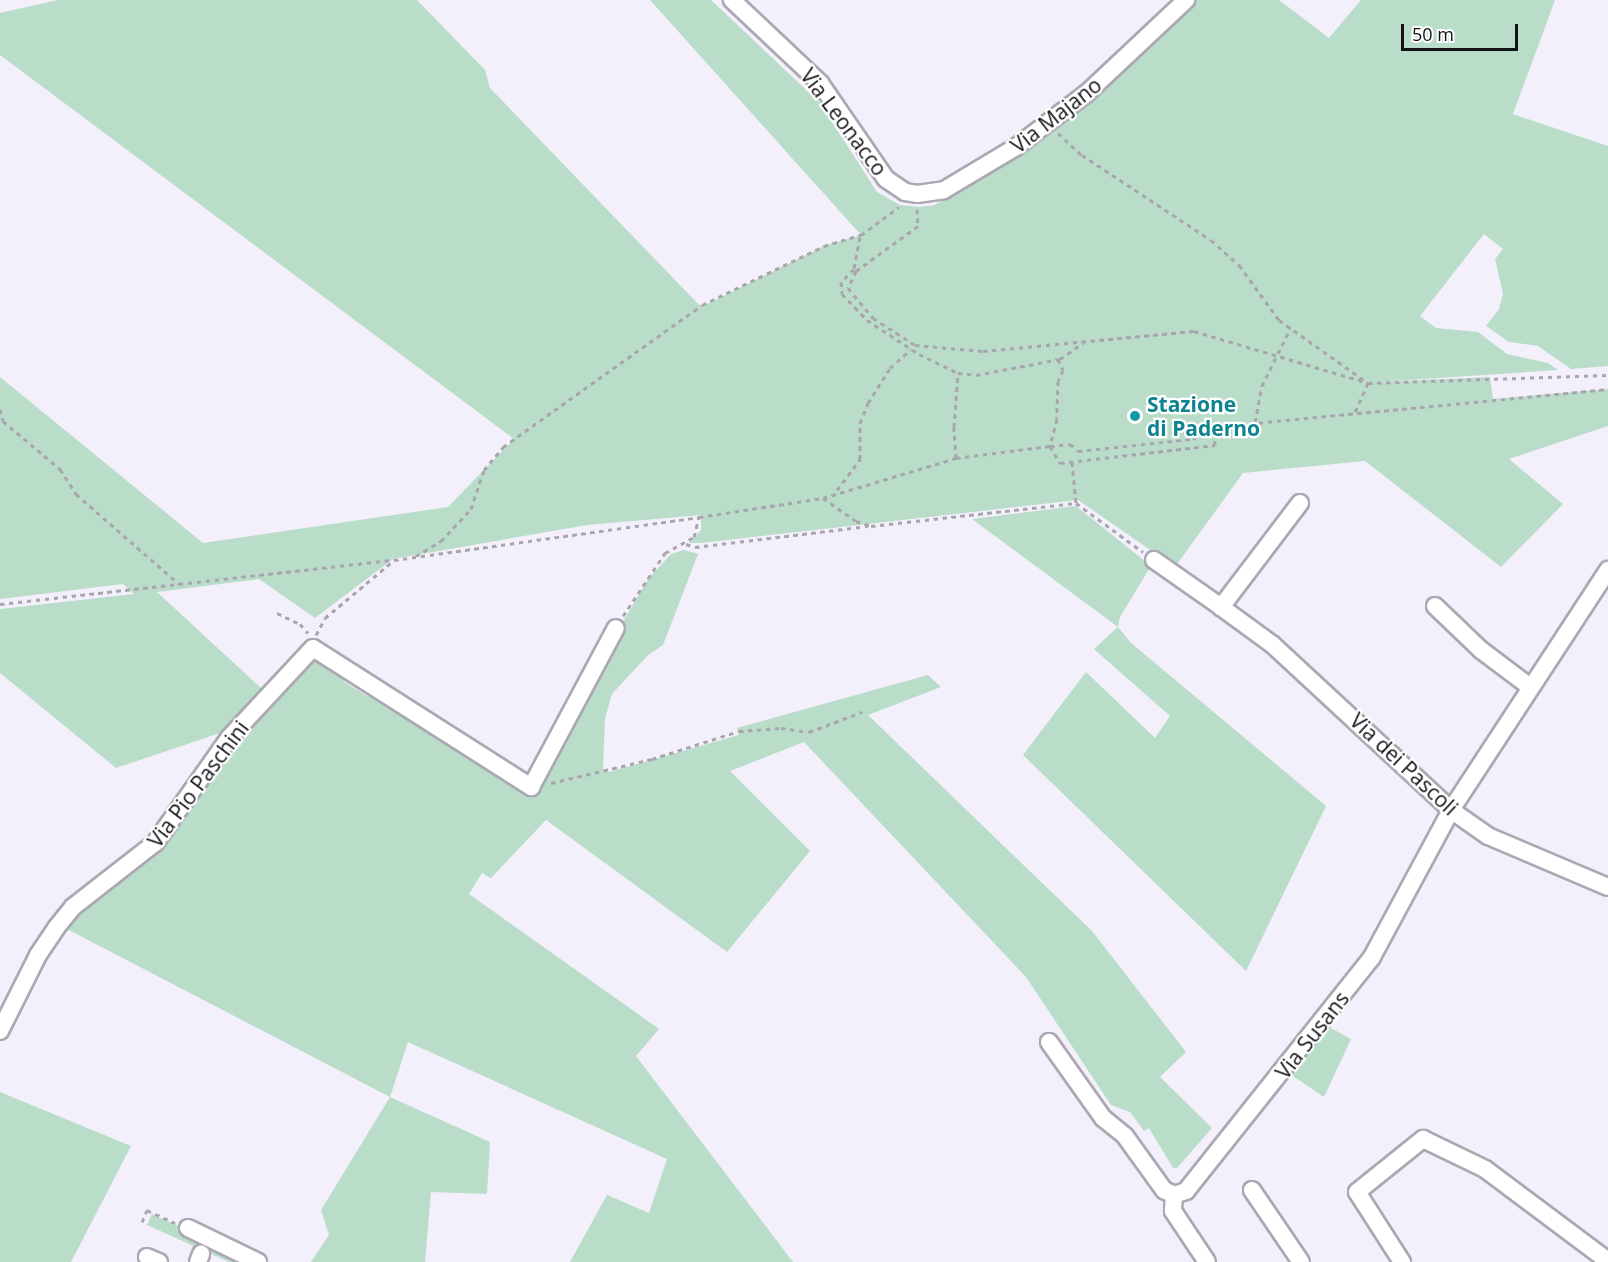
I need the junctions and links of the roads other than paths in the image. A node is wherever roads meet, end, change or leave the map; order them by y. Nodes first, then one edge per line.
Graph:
1 (732, 0) edge
2 (1186, 0) edge
3 (903, 199) joint
4 (1300, 503) dead end
5 (1155, 560) road end
6 (1608, 570) edge
7 (1435, 606) dead end
8 (1221, 607) junction
9 (616, 628) road end
10 (1529, 686) junction
11 (1450, 810) junction
12 (1608, 887) edge
13 (0, 1031) edge
14 (1049, 1042) dead end
15 (1252, 1190) dead end
16 (1173, 1195) junction
17 (188, 1228) road end
18 (1608, 1261) edge
19 (258, 1262) edge
20 (1207, 1262) edge
21 (1301, 1262) edge
22 (1402, 1262) edge

1 - 3 street, Via Leonacco
2 - 3 street, Via Majano
4 - 8 street
5 - 8 street, Via dei Pascoli
6 - 10 street, Via Susans
7 - 10 street
8 - 11 street, Via dei Pascoli
9 - 13 street, Via Pio Paschini
10 - 11 street, Via Susans
11 - 12 street, Via dei Pascoli
11 - 16 street, Via Susans
14 - 16 street
15 - 21 street
16 - 20 street
17 - 19 street
18 - 22 street

